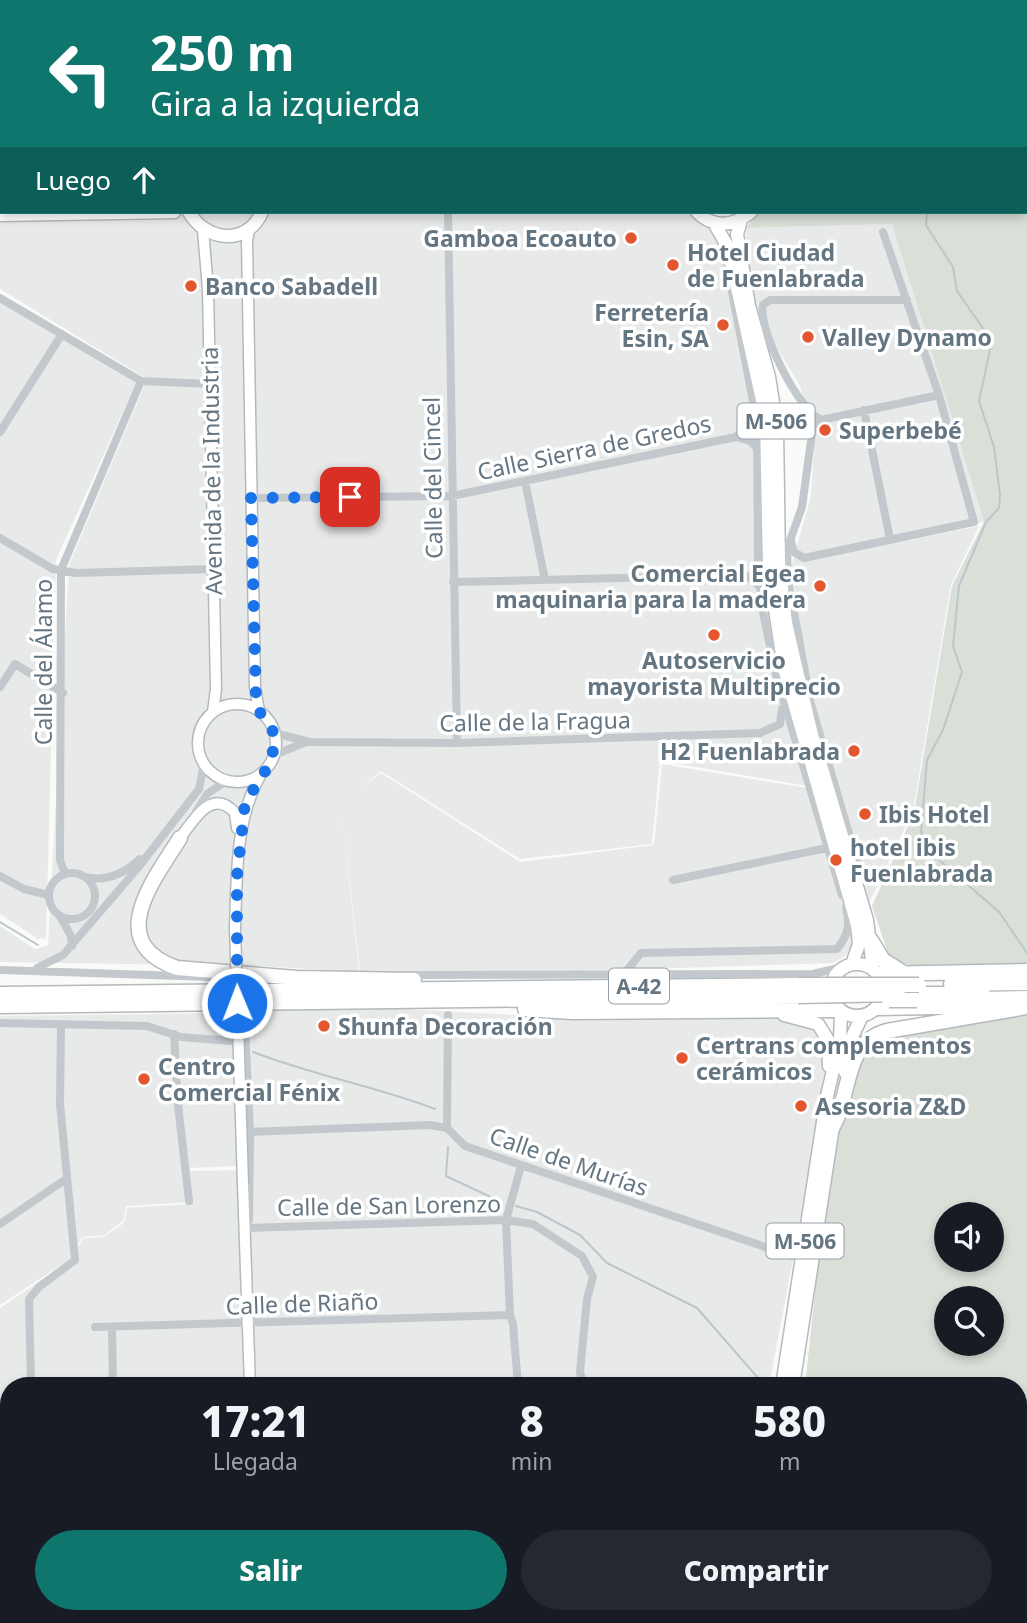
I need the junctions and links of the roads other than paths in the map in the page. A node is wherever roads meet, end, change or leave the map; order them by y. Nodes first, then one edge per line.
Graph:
1 (58, 214) edge
2 (191, 214) edge
3 (263, 214) edge
4 (448, 214) edge
5 (700, 214) edge
6 (0, 215) edge
7 (746, 216) edge
8 (718, 228) junction
9 (249, 229) junction
10 (204, 230) junction
11 (883, 232) dead end
12 (0, 298) edge
13 (908, 300) junction
14 (62, 334) junction
15 (141, 381) junction
16 (209, 384) junction
17 (939, 395) junction
18 (864, 410) junction
19 (755, 412) junction
20 (821, 420) junction
21 (0, 432) edge
22 (736, 438) junction
23 (758, 449) junction
24 (525, 481) junction
25 (452, 496) junction
26 (251, 498) junction
27 (785, 532) junction
28 (0, 538) edge
29 (890, 539) junction
30 (758, 565) junction
31 (214, 569) junction
32 (61, 570) junction
33 (746, 575) junction
34 (545, 580) junction
35 (453, 582) junction
36 (761, 588) junction
37 (776, 675) junction
38 (0, 687) edge
39 (63, 693) junction
40 (259, 711) junction
41 (213, 712) junction
42 (274, 733) junction
43 (310, 742) junction
44 (457, 743) junction
45 (274, 755) junction
46 (204, 764) junction
47 (261, 774) junction
48 (230, 781) junction
49 (245, 803) junction
50 (180, 838) junction
51 (154, 844) junction
52 (827, 848) junction
53 (860, 871) dead end
54 (65, 874) junction
55 (0, 876) edge
56 (237, 876) junction
57 (85, 877) junction
58 (673, 880) dead end
59 (49, 895) junction
60 (850, 909) junction
61 (60, 916) junction
62 (871, 940) junction
63 (72, 946) junction
64 (847, 965) junction
65 (628, 969) dead end
66 (0, 970) edge
67 (30, 970) junction
68 (875, 971) junction
69 (1027, 971) edge
70 (902, 972) junction
71 (355, 977) junction
72 (297, 978) junction
73 (1027, 983) edge
74 (481, 988) junction
75 (918, 993) junction
76 (0, 994) edge
77 (799, 994) junction
78 (1027, 996) edge
79 (472, 1001) junction
80 (0, 1006) edge
81 (1027, 1007) edge
82 (877, 1008) junction
83 (753, 1010) junction
84 (840, 1011) junction
85 (449, 1016) dead end
86 (862, 1016) junction
87 (0, 1023) edge
88 (61, 1026) junction
89 (174, 1034) junction
90 (827, 1096) junction
91 (447, 1128) junction
92 (832, 1128) junction
93 (250, 1132) junction
94 (521, 1166) junction
95 (66, 1178) junction
96 (189, 1201) dead end
97 (506, 1220) junction
98 (0, 1223) edge
99 (249, 1228) junction
100 (247, 1248) junction
101 (792, 1256) dead end
102 (510, 1315) junction
103 (249, 1324) junction
104 (95, 1327) dead end
105 (112, 1327) junction
106 (31, 1377) edge
107 (113, 1377) edge
108 (250, 1377) edge
109 (516, 1377) edge
110 (581, 1377) edge
111 (783, 1377) edge
112 (794, 1377) edge

1 - 6 main road
2 - 10 main road
3 - 9 main road
4 - 25 street, Calle del Cincel
5 - 8 main road
7 - 8 main road, M-506
7 - 27 main road, M-506
8 - 19 street
8 - 60 main road, M-506
9 - 10 main road
9 - 26 street, Avenida de la Industria
10 - 16 street, Avenida de la Industria
11 - 13 street
12 - 14 street
13 - 17 street
13 - 20 street
14 - 15 street
14 - 21 street
15 - 16 street
15 - 32 street, Calle del Álamo
16 - 31 street, Avenida de la Industria
17 - 18 street
17 - 29 street
18 - 20 street
18 - 29 street
19 - 22 street, Calle Sierra de Gredos
19 - 23 street
20 - 27 street
22 - 23 street, Calle Sierra de Gredos
22 - 24 street, Calle Sierra de Gredos
23 - 30 street
24 - 25 street, Calle Sierra de Gredos
24 - 34 street
25 - 26 street, Calle Sierra de Gredos
25 - 35 street, Calle del Cincel
26 - 40 street, Avenida de la Industria
27 - 29 street
27 - 53 street
27 - 62 main road, M-506
28 - 32 street
30 - 33 street
30 - 36 street
31 - 32 street
31 - 41 street, Avenida de la Industria
32 - 39 street, Calle del Álamo
33 - 34 street
33 - 36 street
34 - 35 street
35 - 44 street, Calle del Cincel
36 - 37 street
37 - 44 street, Calle de la Fragua
37 - 52 street
38 - 39 street
39 - 54 street, Calle del Álamo
40 - 41 street
40 - 42 street
41 - 46 street
42 - 43 street, Calle de la Fragua
42 - 45 street
43 - 44 street, Calle de la Fragua
43 - 45 street, Calle de la Fragua
45 - 47 street
46 - 48 street
46 - 51 street
47 - 48 street
47 - 49 street
48 - 49 street
48 - 50 street
49 - 56 street
50 - 56 street
50 - 72 highway
51 - 57 street
51 - 63 street
52 - 58 street
52 - 60 street
54 - 57 street
54 - 59 street
55 - 59 street
56 - 100 street, bridge
57 - 61 street
59 - 61 street
60 - 64 main road, M-506
60 - 65 street
61 - 63 street
62 - 68 main road, M-506
62 - 70 highway
63 - 67 street
64 - 68 main road
64 - 71 street
64 - 84 main road, M-506
66 - 67 street
67 - 72 street
68 - 70 highway
68 - 82 main road, M-506
69 - 70 highway
71 - 72 highway
71 - 74 highway
73 - 75 highway, A-42
74 - 76 highway, A-42
74 - 77 highway, A-42
75 - 77 highway, A-42, bridge
75 - 78 highway, A-42
77 - 79 highway, A-42
79 - 80 highway, A-42
79 - 83 highway
81 - 82 highway
81 - 92 highway
82 - 86 main road
83 - 84 highway
83 - 90 main road
84 - 86 main road
84 - 90 main road, M-506
85 - 91 street
86 - 92 main road, M-506
87 - 88 street
88 - 89 street
88 - 95 street
89 - 93 street
89 - 96 street
90 - 111 main road, M-506
91 - 93 street
91 - 94 street, Calle de Murías
92 - 112 main road, M-506
93 - 99 street
94 - 97 street
94 - 101 street, Calle de Murías
95 - 98 street
95 - 106 street
97 - 99 street, Calle de San Lorenzo
97 - 102 street
97 - 110 street, Calle de San Lorenzo
99 - 100 street
100 - 103 street
102 - 103 street, Calle de Riaño
102 - 109 street
103 - 105 street, Calle de Riaño
103 - 108 street
104 - 105 street, Calle de Riaño
105 - 107 street

